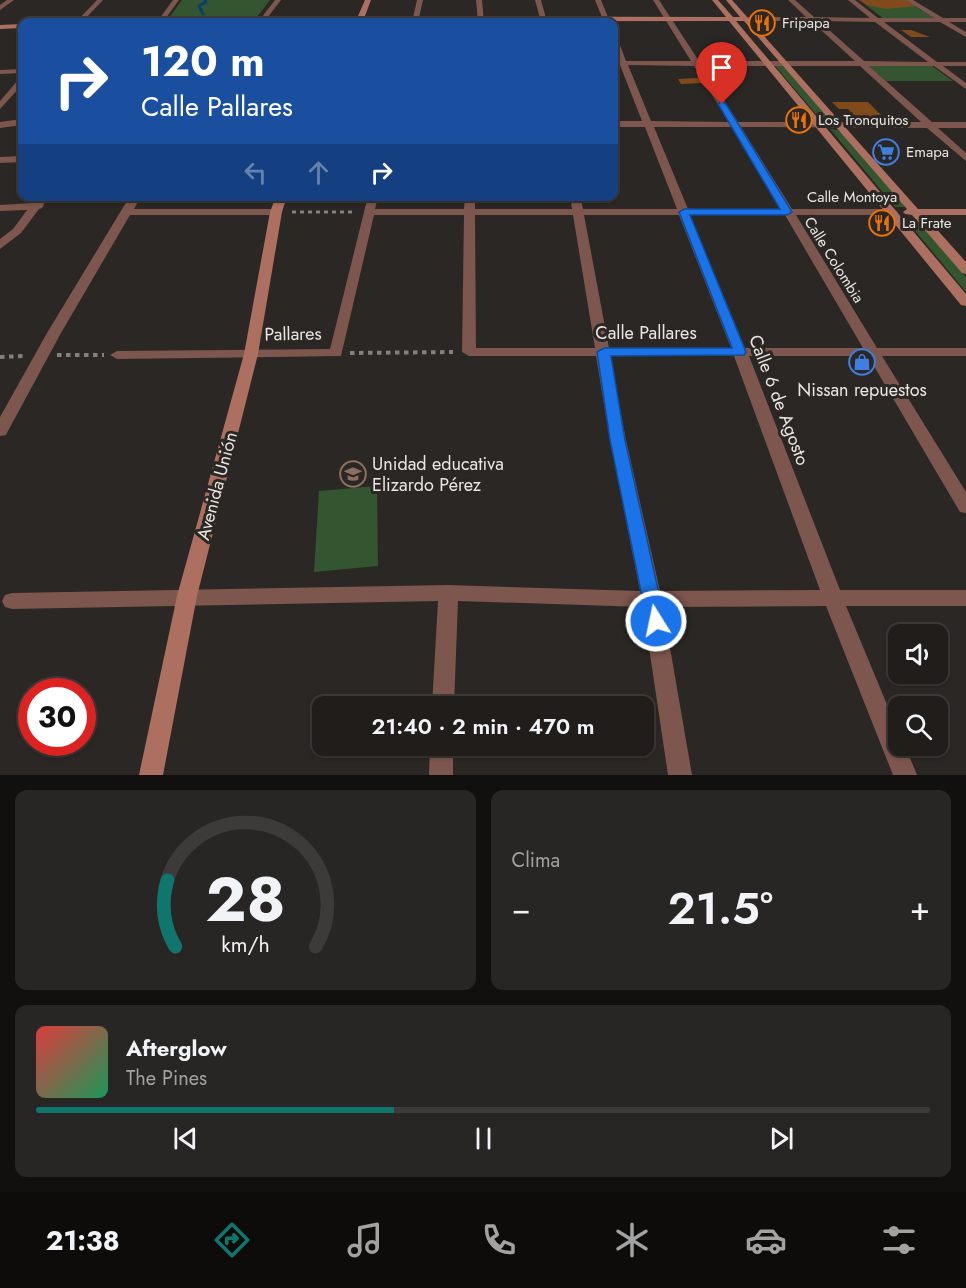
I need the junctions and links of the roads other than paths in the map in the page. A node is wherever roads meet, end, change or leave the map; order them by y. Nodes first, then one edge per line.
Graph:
1 (100, 0) edge
2 (176, 0) edge
3 (278, 0) edge
4 (368, 0) edge
5 (420, 0) edge
6 (479, 0) edge
7 (538, 0) edge
8 (598, 0) edge
9 (656, 0) edge
10 (715, 0) edge
11 (729, 0) edge
12 (790, 0) edge
13 (851, 0) edge
14 (909, 0) edge
15 (10, 1) edge
16 (0, 2) edge
17 (0, 8) edge
18 (84, 18) edge
19 (163, 18) edge
20 (264, 18) edge
21 (360, 18) edge
22 (417, 18) edge
23 (481, 18) edge
24 (542, 18) edge
25 (605, 18) edge
26 (668, 19) junction
27 (730, 19) junction
28 (746, 19) junction
29 (812, 20) junction
30 (876, 20) junction
31 (941, 20) junction
32 (966, 20) edge
33 (618, 21) edge
34 (18, 26) edge
35 (0, 27) edge
36 (966, 35) edge
37 (618, 63) edge
38 (697, 63) junction
39 (768, 63) junction
40 (784, 63) junction
41 (862, 64) junction
42 (936, 64) junction
43 (966, 64) edge
44 (18, 71) edge
45 (0, 72) edge
46 (18, 86) edge
47 (966, 87) edge
48 (0, 106) edge
49 (18, 123) edge
50 (618, 124) edge
51 (648, 124) junction
52 (735, 124) junction
53 (820, 124) junction
54 (840, 124) junction
55 (0, 125) edge
56 (931, 125) junction
57 (966, 125) edge
58 (966, 158) edge
59 (18, 159) edge
60 (0, 160) edge
61 (40, 201) edge
62 (133, 201) edge
63 (280, 201) edge
64 (372, 201) edge
65 (470, 201) edge
66 (576, 204) edge
67 (0, 208) edge
68 (126, 212) junction
69 (276, 212) junction
70 (369, 212) junction
71 (469, 212) junction
72 (684, 212) junction
73 (787, 212) junction
74 (892, 212) junction
75 (916, 212) junction
76 (966, 212) edge
77 (0, 245) edge
78 (966, 270) edge
79 (966, 302) edge
80 (604, 352) junction
81 (740, 352) junction
82 (874, 352) junction
83 (966, 352) edge
84 (251, 354) junction
85 (117, 355) dead end
86 (0, 431) edge
87 (966, 507) edge
88 (448, 593) junction
89 (187, 596) junction
90 (833, 598) junction
91 (966, 598) edge
92 (652, 599) junction
93 (12, 601) dead end
94 (443, 696) edge
95 (442, 756) edge
96 (151, 775) edge
97 (441, 775) edge
98 (680, 775) edge
99 (905, 775) edge

1 - 18 street
2 - 19 street
3 - 20 street
4 - 21 main road
5 - 22 street
6 - 23 street
7 - 24 street
8 - 25 street
9 - 26 street, Calle Colombia
10 - 27 main road
11 - 28 main road
12 - 29 street
13 - 30 street
14 - 31 street
15 - 16 street
15 - 17 street
26 - 27 main road
26 - 33 main road
26 - 38 street, Calle Colombia
27 - 28 main road
27 - 39 main road
28 - 29 street
28 - 40 main road
29 - 30 street
29 - 41 street
30 - 31 street
30 - 42 street
31 - 32 street
31 - 36 street
34 - 35 main road
37 - 38 street
37 - 51 street, Calle 6 de Agosto
38 - 39 street
38 - 52 street, Calle Colombia
39 - 40 street
39 - 53 main road
40 - 41 street
40 - 54 main road
41 - 42 street
41 - 56 street
42 - 43 street
42 - 47 street
44 - 45 street
46 - 48 street
49 - 55 street
50 - 51 street
51 - 52 street
51 - 72 street, Calle 6 de Agosto
52 - 53 street
52 - 73 street, Calle Colombia
53 - 54 street
53 - 74 main road
54 - 56 street
54 - 75 main road
56 - 57 street
56 - 58 street
59 - 60 street
61 - 67 street
61 - 77 street
62 - 68 street
63 - 69 main road, Avenida Unión
64 - 70 street
65 - 71 street
66 - 71 street, Calle Montoya
66 - 72 street, Calle Montoya
66 - 80 street
68 - 69 street
68 - 86 street
69 - 84 main road, Avenida Unión
70 - 71 street, Calle Montoya
70 - 84 street, Pallares
71 - 80 street, Calle Pallares
72 - 73 street, Calle Montoya
72 - 81 street, Calle 6 de Agosto
73 - 74 street, Calle Montoya
73 - 82 street, Calle Colombia
74 - 75 main road, Calle Montoya
74 - 79 main road
75 - 76 main road, Calle Montoya
75 - 78 main road
80 - 81 street, Calle Pallares
80 - 92 street
81 - 82 street, Calle Pallares
81 - 90 street, Calle 6 de Agosto
82 - 83 street, Calle Pallares
82 - 87 street, Calle Colombia
84 - 85 street, Pallares
84 - 89 main road, Avenida Unión
88 - 89 street
88 - 92 street
88 - 94 street
89 - 93 street
89 - 96 main road, Avenida Unión
90 - 91 street
90 - 92 street
90 - 99 street, Calle 6 de Agosto
92 - 98 street
95 - 97 street

